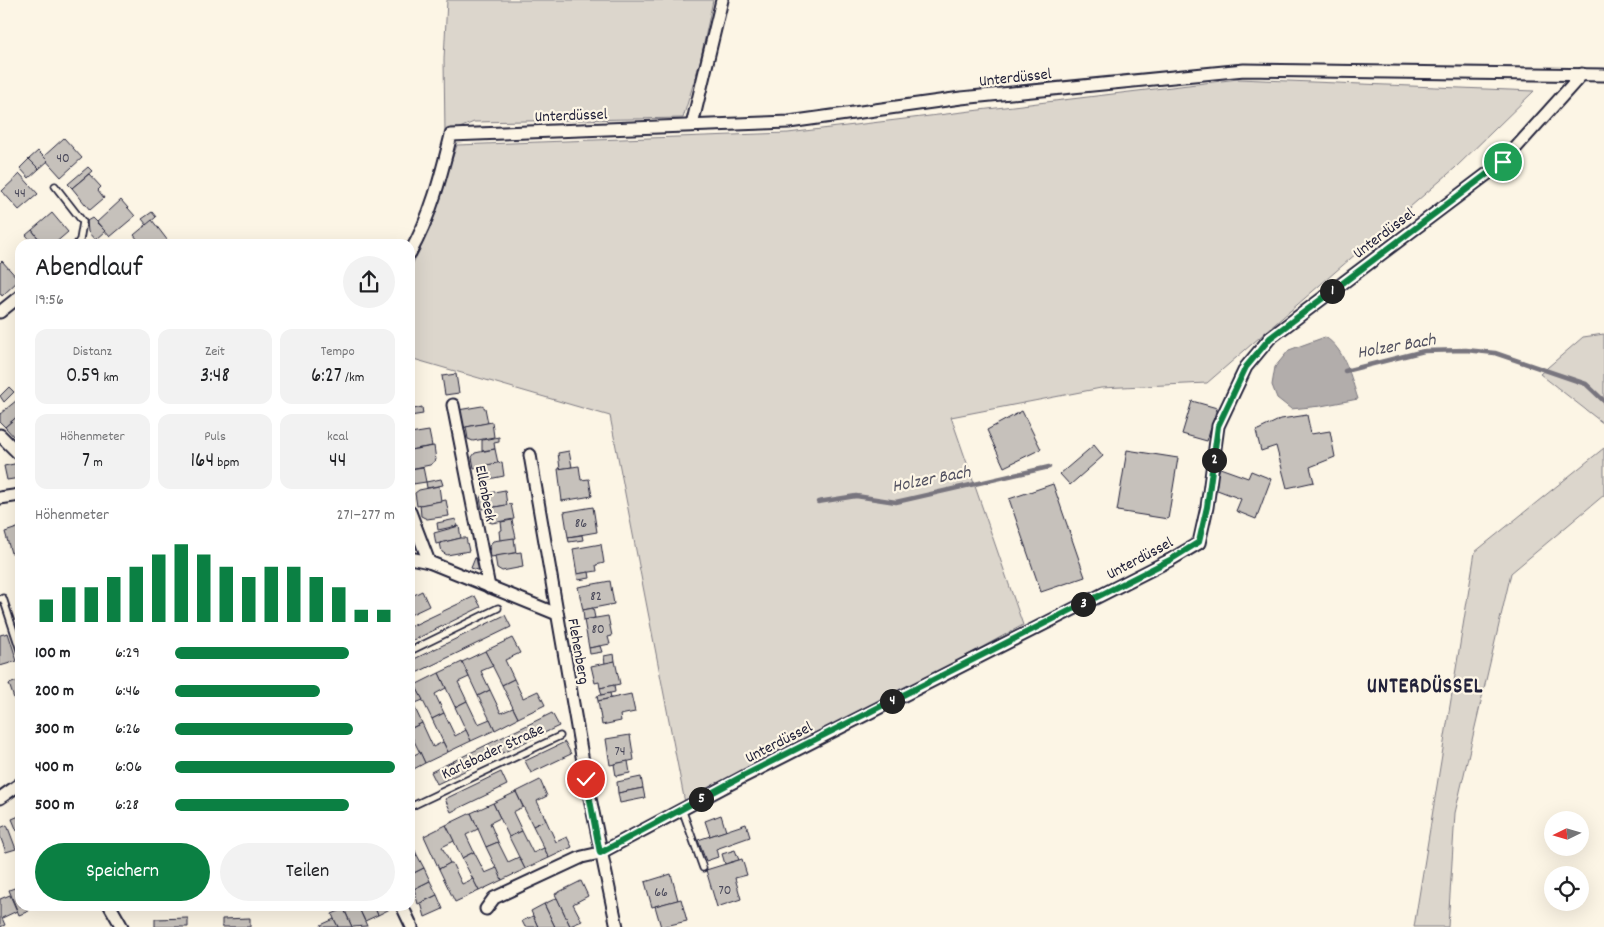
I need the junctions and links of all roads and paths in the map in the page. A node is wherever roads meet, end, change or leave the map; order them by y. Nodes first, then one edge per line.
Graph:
1 (722, 0) edge
2 (1582, 74) junction
3 (1604, 75) edge
4 (692, 125) junction
5 (55, 186) dead end
6 (78, 239) edge
7 (415, 244) edge
8 (15, 300) edge
9 (0, 312) edge
10 (453, 405) dead end
11 (0, 435) edge
12 (15, 450) edge
13 (530, 455) dead end
14 (15, 496) edge
15 (0, 498) edge
16 (415, 525) edge
17 (415, 559) edge
18 (429, 562) junction
19 (489, 587) junction
20 (0, 599) edge
21 (498, 608) dead end
22 (558, 614) junction
23 (15, 636) edge
24 (415, 649) edge
25 (560, 736) dead end
26 (15, 788) edge
27 (0, 798) edge
28 (415, 805) edge
29 (682, 809) junction
30 (600, 853) junction
31 (703, 868) dead end
32 (486, 909) dead end
33 (113, 911) edge
34 (404, 911) edge
35 (122, 927) edge
36 (412, 927) edge
37 (617, 927) edge

1 - 4 street
2 - 3 street, Unterdüssel
2 - 4 street, Unterdüssel
2 - 29 street, Unterdüssel
4 - 7 street, Unterdüssel
5 - 6 lane
8 - 9 street
10 - 19 street, Ellenbeek
11 - 12 street
13 - 22 street, Flehenberg
14 - 15 street
16 - 18 street
17 - 18 street
18 - 19 street
19 - 22 street
20 - 23 lane
21 - 24 lane
22 - 30 street, Flehenberg
25 - 28 lane, Karlsbader Straße
26 - 27 street
29 - 30 street
29 - 31 lane
30 - 32 street
30 - 37 street, Flehenberg
33 - 35 street
34 - 36 street

